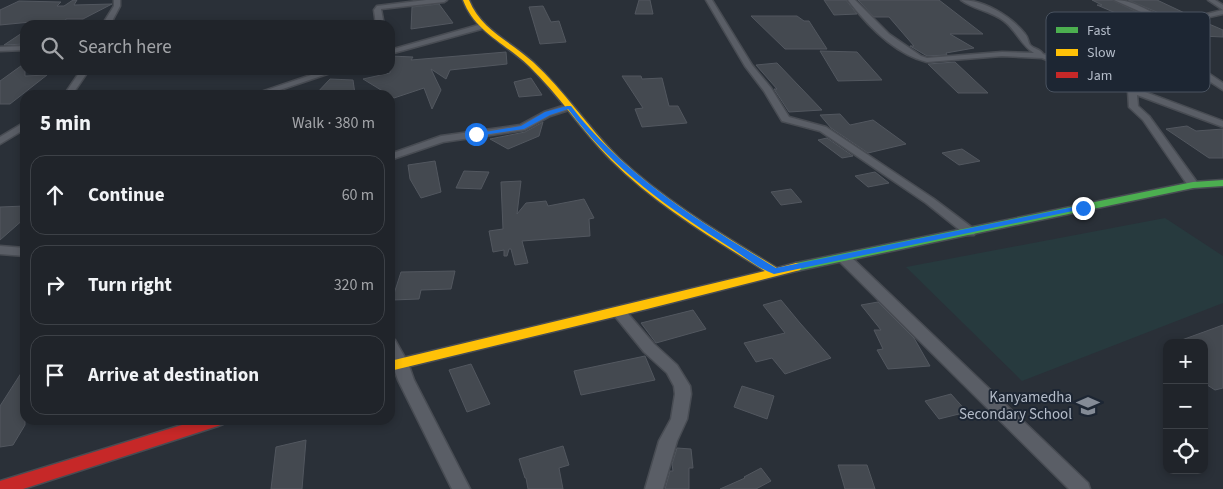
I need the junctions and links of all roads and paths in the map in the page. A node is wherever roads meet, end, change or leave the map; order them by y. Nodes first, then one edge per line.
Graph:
1 (117, 0) edge
2 (444, 0) edge
3 (466, 0) edge
4 (709, 0) edge
5 (851, 0) edge
6 (964, 0) edge
7 (1117, 0) edge
8 (1212, 0) edge
9 (1223, 8) edge
10 (1149, 12) edge
11 (1223, 12) edge
12 (1210, 15) edge
13 (109, 20) edge
14 (379, 20) edge
15 (482, 26) junction
16 (1027, 46) junction
17 (20, 48) edge
18 (0, 49) edge
19 (395, 49) edge
20 (1019, 53) junction
21 (1044, 56) joint
22 (82, 75) edge
23 (319, 75) edge
24 (1210, 78) edge
25 (1223, 87) edge
26 (71, 90) edge
27 (272, 90) edge
28 (1132, 92) edge
29 (1137, 92) edge
30 (569, 107) junction
31 (1223, 124) edge
32 (20, 128) edge
33 (0, 141) edge
34 (395, 155) edge
35 (1223, 183) edge
36 (1193, 185) junction
37 (970, 232) junction
38 (0, 250) edge
39 (20, 252) edge
40 (844, 258) junction
41 (774, 271) junction
42 (619, 312) junction
43 (395, 364) edge
44 (202, 425) edge
45 (0, 489) edge
46 (461, 489) edge
47 (654, 489) edge
48 (1081, 489) edge

1 - 13 street
2 - 14 street
3 - 15 main road
4 - 37 street
5 - 20 street
6 - 16 street
7 - 10 street
8 - 9 street
11 - 12 street
15 - 19 street
15 - 30 main road
16 - 20 street
16 - 21 street
17 - 18 street
20 - 21 street
22 - 26 street
23 - 27 street
24 - 25 street
28 - 36 street
29 - 31 street
30 - 34 street
30 - 41 main road
32 - 33 street
35 - 36 main road
36 - 37 main road
37 - 40 main road
38 - 39 street
40 - 41 main road
40 - 48 street
41 - 42 main road
42 - 43 main road
42 - 47 street
43 - 46 street
44 - 45 main road

